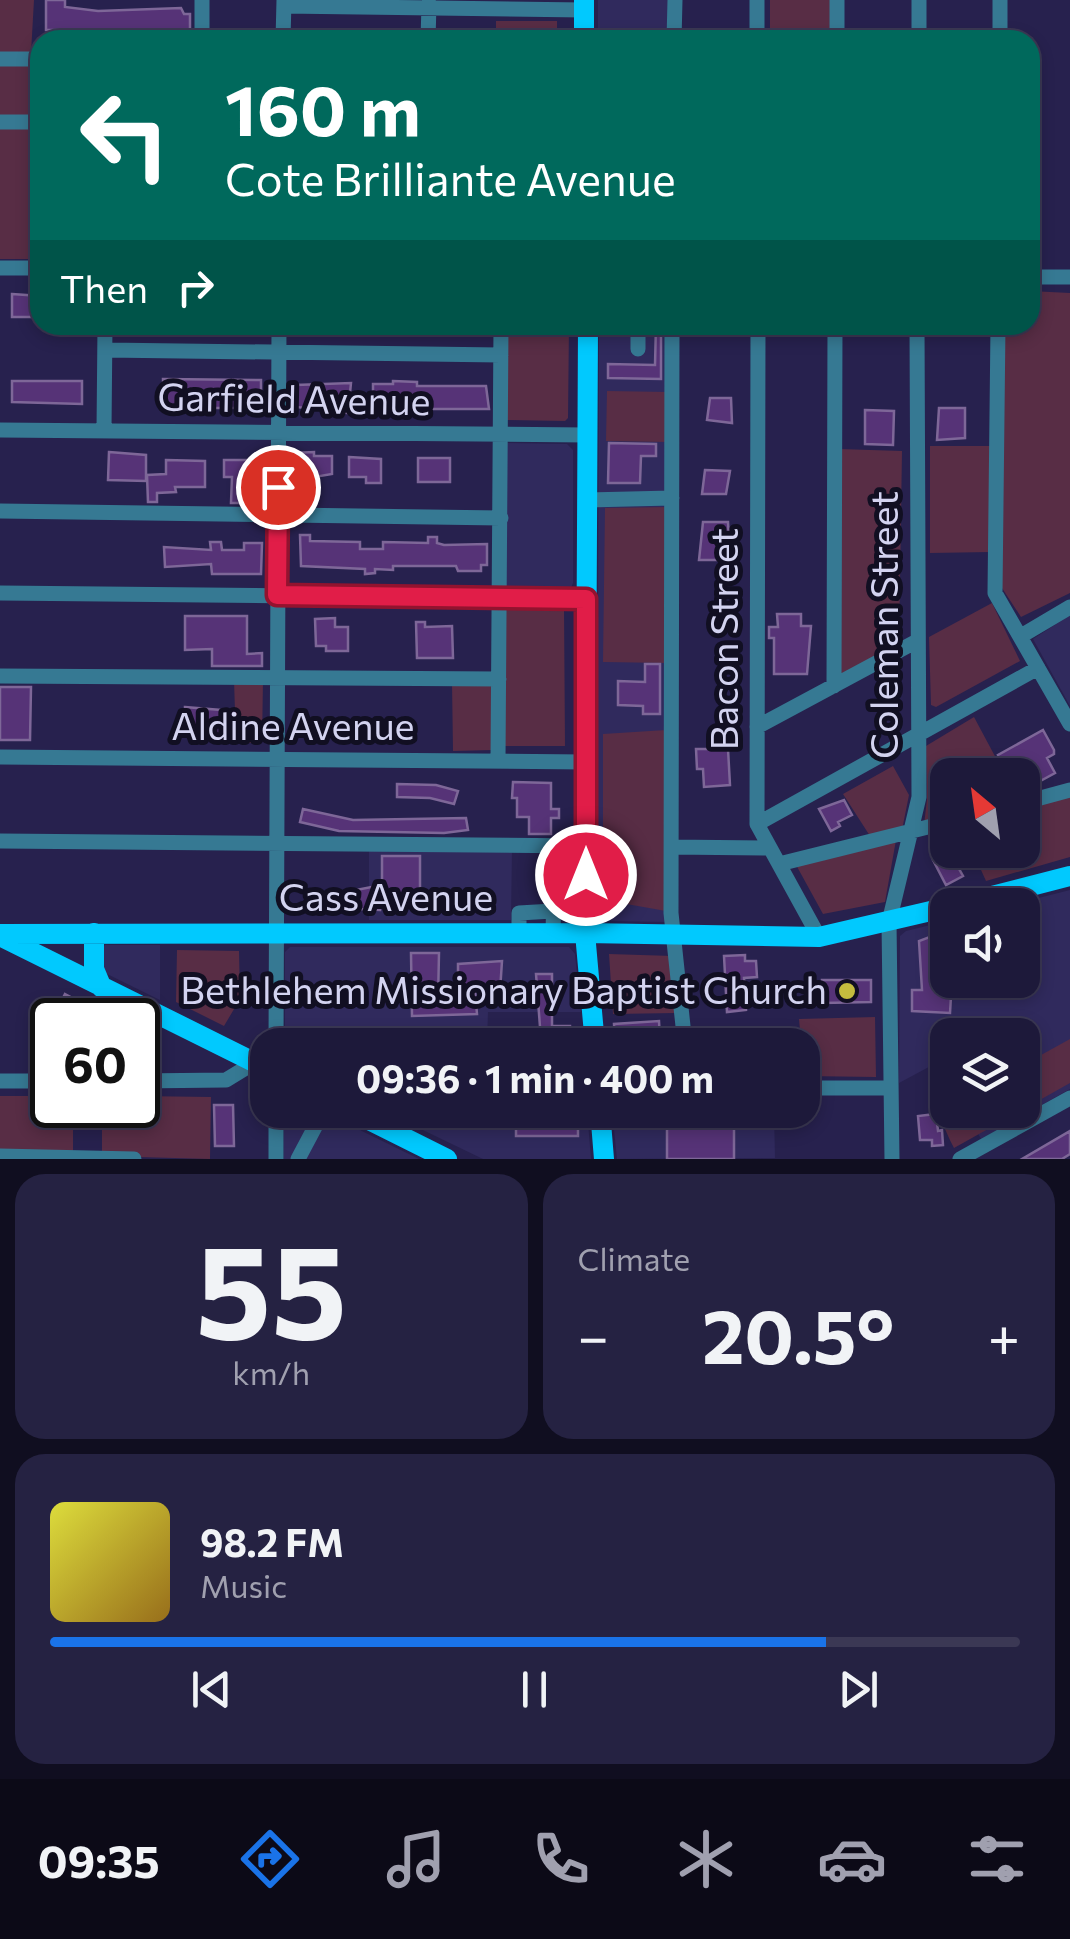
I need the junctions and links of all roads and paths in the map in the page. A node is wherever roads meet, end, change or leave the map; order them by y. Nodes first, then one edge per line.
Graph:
1 (202, 0) edge
2 (675, 0) edge
3 (757, 0) edge
4 (837, 0) edge
5 (919, 0) edge
6 (1000, 0) edge
7 (284, 3) edge
8 (429, 5) edge
9 (584, 5) edge
10 (202, 30) edge
11 (283, 30) edge
12 (428, 30) edge
13 (674, 30) edge
14 (757, 30) edge
15 (837, 30) edge
16 (918, 30) edge
17 (1000, 30) edge
18 (0, 59) edge
19 (30, 59) edge
20 (0, 122) edge
21 (30, 122) edge
22 (0, 268) edge
23 (30, 268) edge
24 (1040, 276) edge
25 (1070, 277) edge
26 (105, 335) edge
27 (278, 335) edge
28 (502, 335) edge
29 (588, 335) edge
30 (638, 335) edge
31 (672, 335) edge
32 (758, 335) edge
33 (836, 335) edge
34 (917, 335) edge
35 (998, 335) edge
36 (638, 349) dead end
37 (106, 350) junction
38 (278, 352) junction
39 (501, 354) junction
40 (0, 430) edge
41 (104, 430) junction
42 (278, 432) junction
43 (501, 434) junction
44 (587, 436) junction
45 (672, 498) junction
46 (587, 500) junction
47 (0, 511) edge
48 (278, 515) junction
49 (501, 518) junction
50 (0, 593) edge
51 (277, 595) junction
52 (500, 598) junction
53 (586, 599) junction
54 (1070, 608) edge
55 (1021, 636) junction
56 (917, 641) junction
57 (1038, 668) junction
58 (0, 676) edge
59 (277, 677) junction
60 (499, 679) junction
61 (834, 686) junction
62 (1070, 724) edge
63 (757, 727) junction
64 (916, 734) junction
65 (0, 757) edge
66 (277, 760) junction
67 (498, 761) junction
68 (586, 762) junction
69 (1070, 790) edge
70 (1040, 798) edge
71 (756, 824) junction
72 (930, 827) edge
73 (911, 832) junction
74 (0, 841) edge
75 (277, 844) junction
76 (555, 846) junction
77 (586, 846) junction
78 (671, 848) junction
79 (770, 848) junction
80 (779, 864) junction
81 (1070, 876) edge
82 (1023, 888) edge
83 (554, 911) junction
84 (930, 912) edge
85 (889, 922) junction
86 (94, 933) junction
87 (278, 933) junction
88 (585, 933) junction
89 (519, 934) junction
90 (553, 934) junction
91 (674, 934) junction
92 (0, 935) edge
93 (819, 936) junction
94 (102, 988) junction
95 (276, 1028) edge
96 (593, 1028) edge
97 (683, 1028) edge
98 (250, 1061) edge
99 (250, 1070) edge
100 (0, 1081) edge
101 (30, 1081) edge
102 (160, 1081) edge
103 (820, 1088) edge
104 (889, 1088) junction
105 (1070, 1098) edge
106 (276, 1128) edge
107 (314, 1128) edge
108 (401, 1128) edge
109 (601, 1128) edge
110 (0, 1156) edge
111 (134, 1159) edge
112 (276, 1159) edge
113 (298, 1159) edge
114 (447, 1159) edge
115 (604, 1159) edge
116 (892, 1159) edge
117 (960, 1159) edge

1 - 10 street
2 - 13 street
3 - 14 street
4 - 15 street
5 - 16 street
6 - 17 street
7 - 8 street
7 - 11 street
8 - 9 street
8 - 12 street
18 - 19 street
20 - 21 street
22 - 23 street
24 - 25 street
26 - 37 street
27 - 38 street
28 - 39 street
29 - 44 main road
30 - 36 street
31 - 45 street
32 - 63 street, Bacon Street
33 - 61 street
34 - 56 street, Coleman Street
35 - 55 street
37 - 38 street
37 - 41 street
38 - 39 street
38 - 42 street
39 - 43 street
40 - 41 street, Garfield Avenue
41 - 42 street, Garfield Avenue
42 - 43 street, Garfield Avenue
42 - 48 street
43 - 44 street, Garfield Avenue
43 - 49 street
44 - 46 main road
45 - 46 street
45 - 78 street
46 - 53 main road
47 - 48 street
48 - 49 street
48 - 51 street
49 - 52 street
50 - 51 street
51 - 52 street
51 - 59 street
52 - 53 street
52 - 60 street
53 - 68 main road
54 - 55 street
55 - 57 street
56 - 61 street
56 - 64 street, Coleman Street
57 - 62 street
57 - 64 street
58 - 59 street
59 - 60 street
59 - 66 street
60 - 67 street
61 - 63 street
63 - 71 street, Bacon Street
64 - 71 street
64 - 73 street, Coleman Street
65 - 66 street, Aldine Avenue
66 - 67 street, Aldine Avenue
66 - 75 street
67 - 68 street, Aldine Avenue
68 - 77 main road
69 - 70 street
71 - 79 street
72 - 73 street
73 - 80 street
73 - 85 street, Coleman Street
74 - 75 street
75 - 76 street
75 - 87 street
76 - 77 street
76 - 83 street
77 - 88 main road
78 - 79 street
78 - 91 street
79 - 80 street
80 - 93 street
81 - 82 main road
83 - 89 street
83 - 90 street
84 - 85 main road, Cass Avenue
85 - 93 main road, Cass Avenue
85 - 104 street, Coleman Street
86 - 87 main road, Cass Avenue
86 - 92 main road, Cass Avenue
86 - 94 main road
87 - 89 main road, Cass Avenue
87 - 95 street
88 - 90 main road, Cass Avenue
88 - 91 main road, Cass Avenue
88 - 96 main road
89 - 90 main road, Cass Avenue
91 - 93 main road, Cass Avenue
91 - 97 street
92 - 94 main road
94 - 98 main road
99 - 102 street
100 - 101 street
103 - 104 street
104 - 116 street, Coleman Street
105 - 117 street
106 - 112 street
107 - 113 street
108 - 114 main road
109 - 115 main road
110 - 111 street

